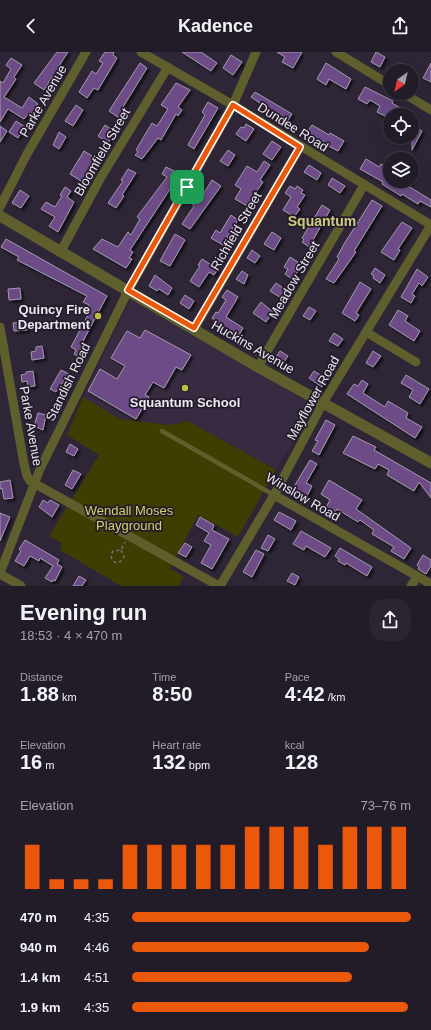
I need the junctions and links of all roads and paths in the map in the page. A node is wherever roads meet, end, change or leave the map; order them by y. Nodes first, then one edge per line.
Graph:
1 (86, 52) edge
2 (141, 52) edge
3 (256, 52) edge
4 (336, 52) edge
5 (168, 67) junction
6 (383, 81) edge
7 (415, 100) edge
8 (233, 105) junction
9 (431, 110) edge
10 (300, 147) junction
11 (364, 185) junction
12 (0, 206) edge
13 (0, 216) edge
14 (431, 225) edge
15 (61, 251) junction
16 (128, 290) junction
17 (0, 327) edge
18 (194, 328) junction
19 (366, 332) junction
20 (416, 362) dead end
21 (258, 367) junction
22 (323, 404) junction
23 (162, 431) dead end
24 (431, 463) edge
25 (34, 483) junction
26 (274, 495) junction
27 (129, 535) junction
28 (121, 550) junction
29 (0, 573) edge
30 (417, 577) junction
31 (431, 584) edge
32 (21, 586) edge
33 (220, 586) edge
34 (411, 586) edge

1 - 12 street, Parke Avenue
2 - 5 street, Dundee Road
3 - 8 street, Standish Road
4 - 6 street
5 - 8 street, Dundee Road
5 - 15 street, Bloomfield Street
7 - 9 street
8 - 10 street, Dundee Road
8 - 16 street, Standish Road
10 - 11 street, Dundee Road
10 - 18 street, Richfield Street
11 - 14 street, Dundee Road
11 - 21 street, Meadow Street
13 - 15 street, Huckins Avenue
14 - 19 street, Mayflower Road
15 - 16 street, Huckins Avenue
16 - 18 street, Huckins Avenue
16 - 25 street, Standish Road
17 - 25 street, Parke Avenue
18 - 21 street, Huckins Avenue
19 - 20 street
19 - 22 street, Mayflower Road
21 - 22 street, Huckins Avenue
22 - 24 street, Huckins Avenue
22 - 26 street, Mayflower Road
23 - 26 lane, Winslow Road
25 - 27 street, Parke Avenue
25 - 29 street, Standish Road
26 - 30 street, Winslow Road
26 - 33 street, Mayflower Road
27 - 28 path
27 - 33 street, Parke Avenue
28 - 28 path
29 - 32 street
30 - 31 street, Winslow Road
30 - 34 street

